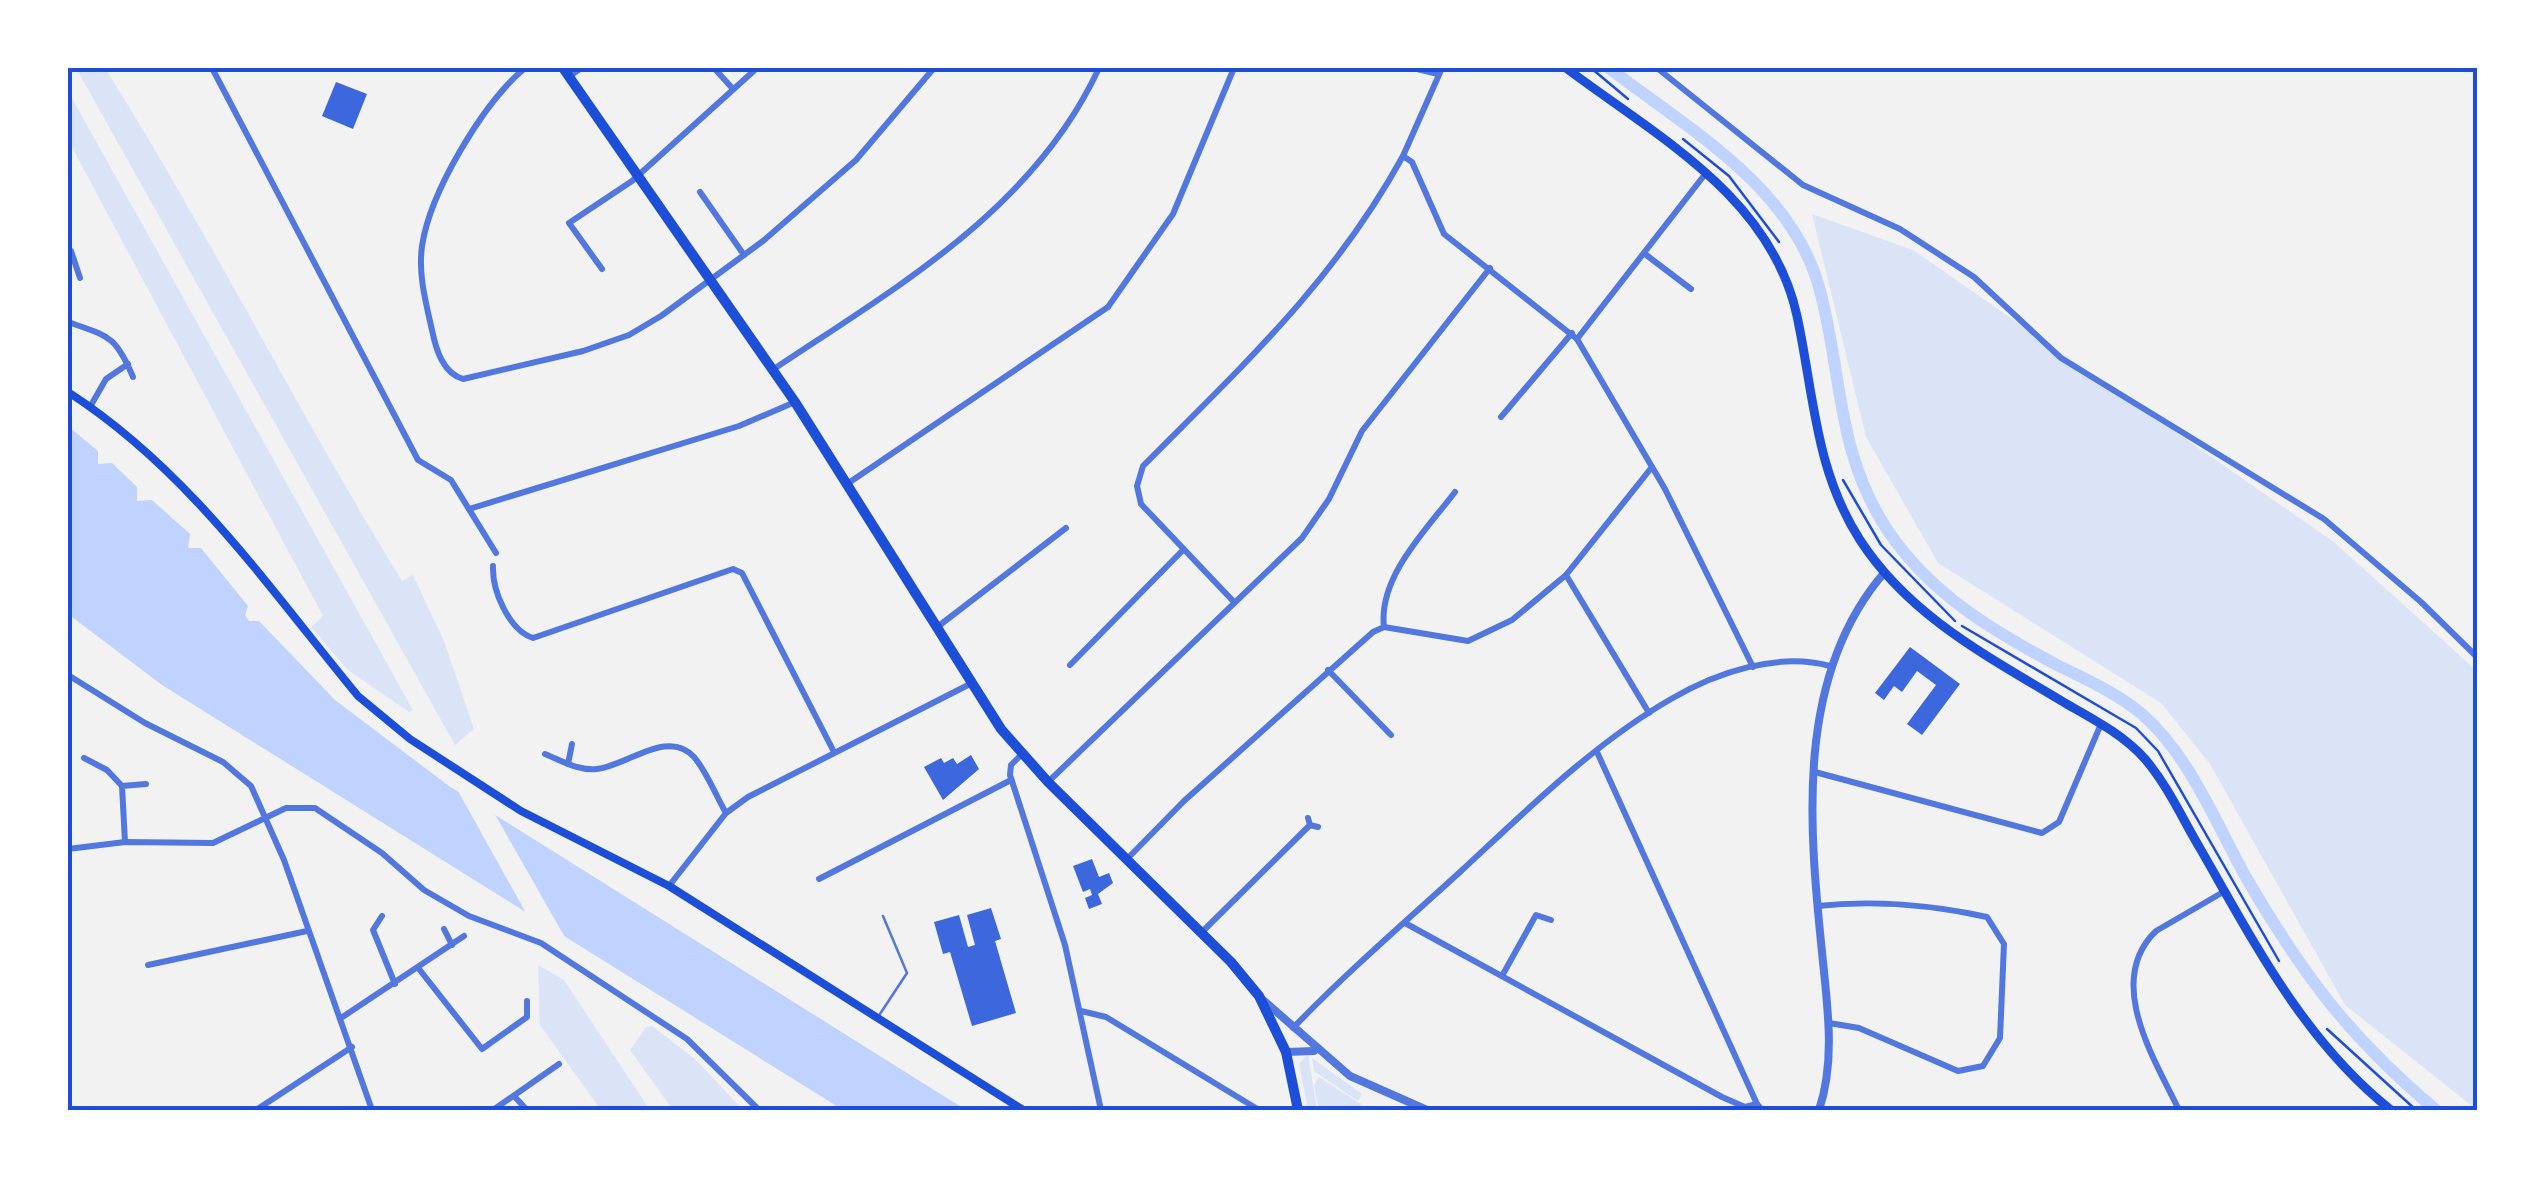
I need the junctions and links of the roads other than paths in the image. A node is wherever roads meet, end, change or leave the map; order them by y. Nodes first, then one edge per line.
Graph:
1 (212, 68) edge
2 (525, 68) edge
3 (581, 68) edge
4 (714, 68) edge
5 (757, 68) edge
6 (934, 68) edge
7 (1099, 68) edge
8 (1234, 68) edge
9 (1413, 68) edge
10 (1566, 68) edge
11 (1657, 68) edge
12 (1440, 71) edge
13 (566, 72) edge
14 (733, 89) junction
15 (1403, 156) junction
16 (1707, 172) junction
17 (637, 175) junction
18 (700, 192) dead end
19 (70, 251) dead end
20 (744, 254) junction
21 (1645, 254) junction
22 (76, 266) junction
23 (1490, 268) junction
24 (602, 269) dead end
25 (68, 273) edge
26 (80, 278) dead end
27 (710, 280) junction
28 (1692, 289) dead end
29 (68, 322) edge
30 (1574, 336) junction
31 (128, 364) junction
32 (772, 370) junction
33 (133, 377) dead end
34 (68, 392) edge
35 (795, 402) junction
36 (90, 407) junction
37 (1501, 417) dead end
38 (1652, 466) junction
39 (847, 484) junction
40 (1454, 492) dead end
41 (469, 510) junction
42 (1066, 528) dead end
43 (1183, 550) junction
44 (496, 553) dead end
45 (493, 566) dead end
46 (1884, 573) junction
47 (1566, 574) junction
48 (1234, 602) junction
49 (1384, 627) junction
50 (936, 628) junction
51 (2478, 658) edge
52 (1070, 664) dead end
53 (1752, 666) junction
54 (1830, 666) junction
55 (1328, 670) junction
56 (68, 675) edge
57 (972, 683) junction
58 (1649, 713) junction
59 (2100, 724) junction
60 (1391, 735) dead end
61 (572, 744) dead end
62 (834, 752) junction
63 (1597, 752) junction
64 (544, 754) dead end
65 (1022, 754) junction
66 (84, 758) dead end
67 (568, 764) junction
68 (1815, 772) junction
69 (1011, 780) junction
70 (1048, 782) junction
71 (146, 784) dead end
72 (122, 786) junction
73 (726, 813) junction
74 (262, 820) junction
75 (1312, 823) dead end
76 (125, 842) junction
77 (68, 850) edge
78 (1127, 860) junction
79 (820, 879) dead end
80 (669, 886) junction
81 (2225, 892) junction
82 (1818, 906) junction
83 (382, 916) dead end
84 (883, 916) dead end
85 (1552, 920) dead end
86 (1405, 922) junction
87 (444, 929) dead end
88 (307, 932) junction
89 (1202, 932) junction
90 (464, 936) dead end
91 (452, 946) junction
92 (148, 964) dead end
93 (419, 969) junction
94 (1502, 976) junction
95 (396, 984) junction
96 (1259, 996) junction
97 (527, 1002) dead end
98 (1081, 1011) junction
99 (341, 1018) junction
100 (878, 1018) junction
101 (1829, 1023) junction
102 (1292, 1029) junction
103 (352, 1047) junction
104 (1286, 1052) junction
105 (1319, 1052) junction
106 (558, 1064) dead end
107 (514, 1096) junction
108 (1760, 1107) edge
109 (256, 1110) edge
110 (372, 1110) edge
111 (493, 1110) edge
112 (527, 1110) edge
113 (759, 1110) edge
114 (1023, 1110) edge
115 (1101, 1110) edge
116 (1259, 1110) edge
117 (1298, 1110) edge
118 (1427, 1110) edge
119 (1819, 1110) edge
120 (2179, 1110) edge
121 (2391, 1110) edge

1 - 41 street
2 - 27 street
3 - 13 street
4 - 14 street
5 - 14 street
6 - 20 street
7 - 32 street
8 - 39 street
9 - 12 street
10 - 16 main road
11 - 51 street
12 - 15 street
13 - 17 highway
14 - 17 street
15 - 23 street
15 - 43 street
16 - 21 street
16 - 46 main road
17 - 24 street
17 - 27 highway
18 - 20 street
19 - 22 street
20 - 27 street
21 - 28 street
21 - 30 street
22 - 25 street
22 - 26 street
23 - 30 street
23 - 48 street
27 - 32 highway
29 - 31 street
30 - 37 street
30 - 38 street
31 - 33 street
31 - 36 street
32 - 35 highway
34 - 36 main road
35 - 39 highway
35 - 41 street
36 - 80 main road
38 - 47 street
38 - 53 street
39 - 50 highway
40 - 49 street
41 - 44 street
42 - 50 street
43 - 48 street
43 - 52 street
45 - 62 street
46 - 54 street
46 - 59 main road
47 - 49 street
47 - 58 street
48 - 70 street
49 - 55 street
50 - 57 highway
53 - 54 street
53 - 58 street
54 - 68 street
55 - 60 street
55 - 78 street
56 - 74 street
57 - 62 street
57 - 65 highway
58 - 63 street
59 - 68 street
59 - 81 main road
61 - 67 street
62 - 73 street
63 - 86 street
63 - 108 street
64 - 67 street
65 - 69 street
65 - 70 highway
66 - 72 street
67 - 73 street
68 - 82 street
69 - 79 street
69 - 98 street
70 - 78 highway
71 - 72 street
72 - 76 street
73 - 80 street
74 - 76 street
74 - 88 street
74 - 113 street
75 - 89 street
76 - 77 street
78 - 89 highway
80 - 100 main road
81 - 120 street
81 - 121 main road
82 - 101 street
82 - 101 street
83 - 95 street
84 - 100 lane
85 - 94 street
86 - 94 street
86 - 102 street
87 - 91 street
88 - 92 street
88 - 99 street
89 - 96 highway
90 - 91 street
91 - 93 street
93 - 95 street
93 - 97 street
94 - 108 street
95 - 99 street
96 - 102 street
96 - 104 highway
98 - 115 street
98 - 116 street
99 - 103 street
100 - 114 main road
101 - 119 street
102 - 105 street
103 - 109 street
103 - 110 street
104 - 105 street
104 - 117 highway
105 - 118 street
106 - 107 street
107 - 111 street
107 - 112 street

